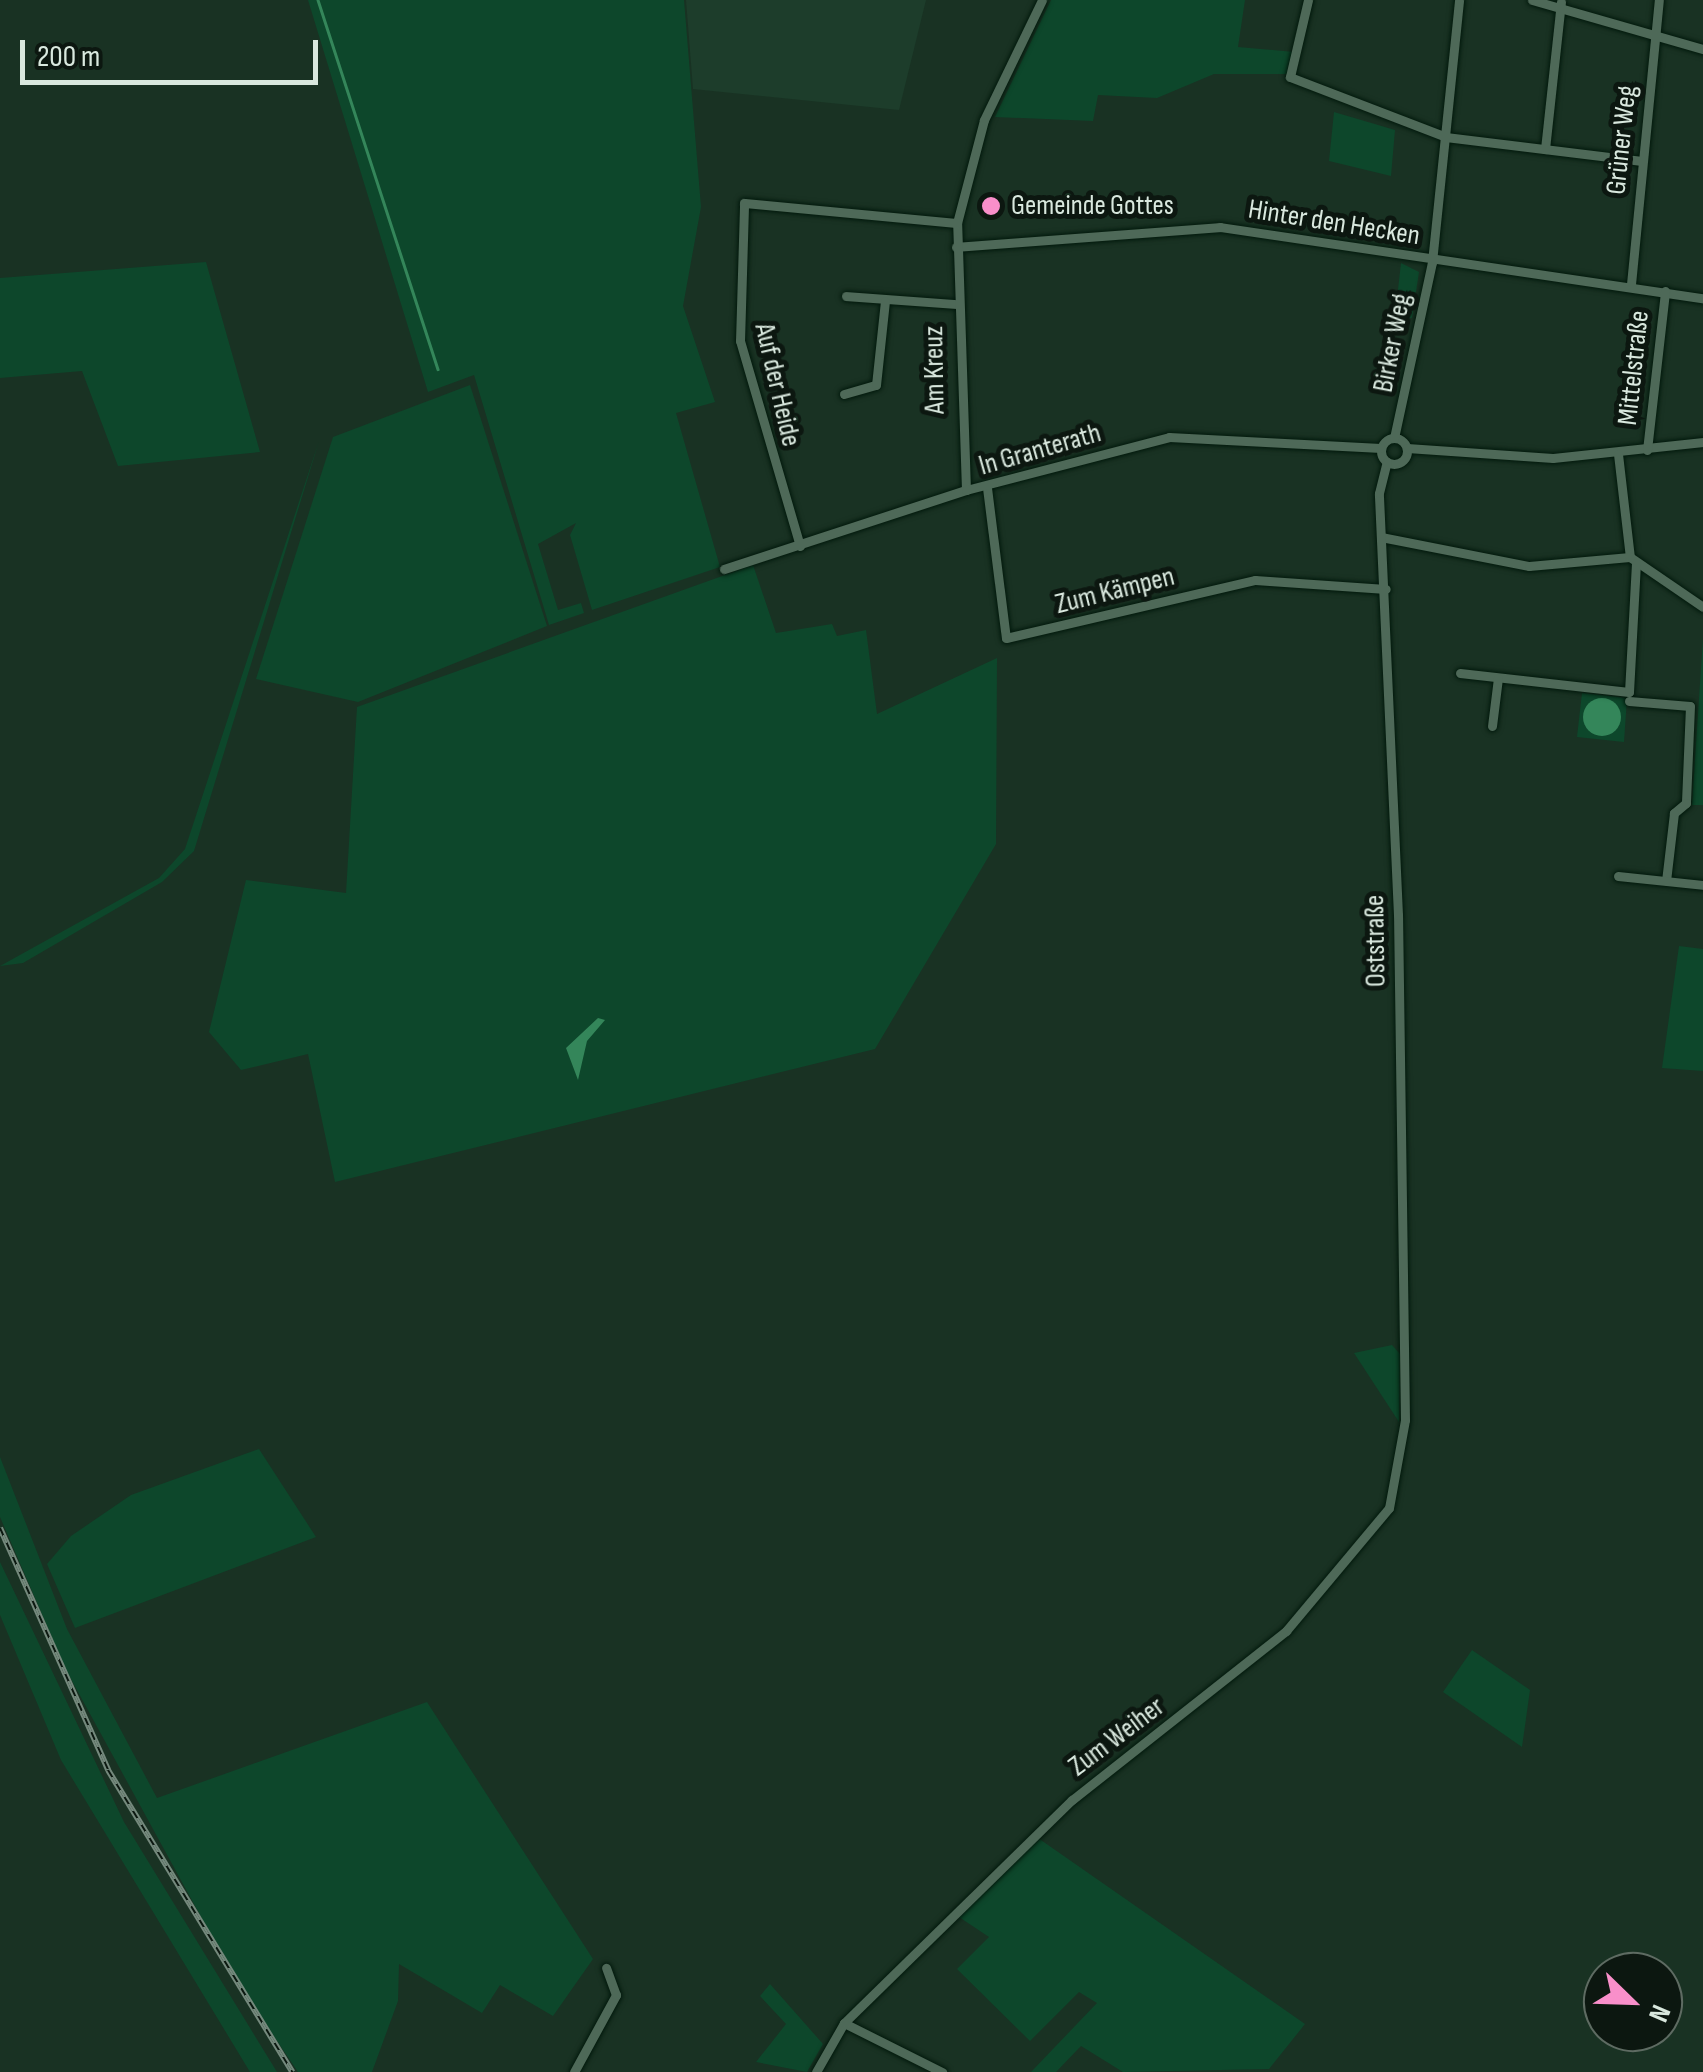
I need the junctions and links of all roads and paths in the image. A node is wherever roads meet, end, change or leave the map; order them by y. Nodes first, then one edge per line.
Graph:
1 (1042, 0) edge
2 (1308, 0) edge
3 (1459, 0) edge
4 (1532, 0) edge
5 (1659, 0) edge
6 (1560, 3) edge
7 (1655, 34) junction
8 (1703, 49) edge
9 (1446, 137) junction
10 (1545, 149) junction
11 (1642, 161) junction
12 (956, 224) junction
13 (956, 247) junction
14 (1432, 262) junction
15 (1631, 284) junction
16 (1665, 291) junction
17 (846, 296) dead end
18 (1703, 298) edge
19 (885, 300) junction
20 (956, 304) junction
21 (844, 394) dead end
22 (1394, 438) junction
23 (1703, 442) edge
24 (1381, 448) junction
25 (1406, 448) junction
26 (1648, 450) junction
27 (1618, 454) junction
28 (1386, 462) junction
29 (987, 488) junction
30 (966, 490) junction
31 (1381, 538) junction
32 (800, 546) junction
33 (1633, 560) junction
34 (724, 570) dead end
35 (1386, 589) junction
36 (1703, 607) edge
37 (1460, 672) dead end
38 (1498, 678) junction
39 (1629, 701) dead end
40 (1492, 726) dead end
41 (1618, 876) dead end
42 (1666, 881) junction
43 (1703, 885) edge
44 (1406, 1420) joint
45 (606, 1968) dead end
46 (844, 2022) junction
47 (574, 2072) edge
48 (816, 2072) edge
49 (942, 2072) edge

1 - 12 street, Am Kreuz
2 - 9 street
3 - 9 street, Birker Weg
4 - 6 street
5 - 7 street, Grüner Weg
6 - 7 street
6 - 10 street
7 - 8 street
7 - 11 street, Grüner Weg
9 - 10 street
9 - 14 street, Birker Weg
10 - 11 street
11 - 15 street, Grüner Weg
12 - 13 street, Am Kreuz
12 - 32 street, Auf der Heide
13 - 14 street, Hinter den Hecken
13 - 20 street, Am Kreuz
14 - 15 street, Hinter den Hecken
14 - 22 street, Birker Weg
15 - 16 street, Hinter den Hecken
16 - 18 street, Hinter den Hecken
16 - 26 street, Mittelstraße
17 - 19 street
19 - 20 street
19 - 21 street
20 - 30 street, Am Kreuz
22 - 24 street
22 - 25 street
23 - 26 street
24 - 28 street
24 - 29 street, In Granterath
25 - 27 street
25 - 28 street
26 - 27 street
27 - 33 street
28 - 31 street, Oststraße
29 - 30 street, In Granterath
29 - 35 street, Zum Kämpen
30 - 32 street, In Granterath
31 - 33 street
31 - 35 street, Oststraße
32 - 34 street, In Granterath
33 - 36 street
33 - 38 street
35 - 44 street, Oststraße
37 - 38 street
38 - 40 street
39 - 42 street
41 - 42 street
42 - 43 street
44 - 46 street, Zum Weiher
45 - 47 street
46 - 48 street, Zum Weiher
46 - 49 street

